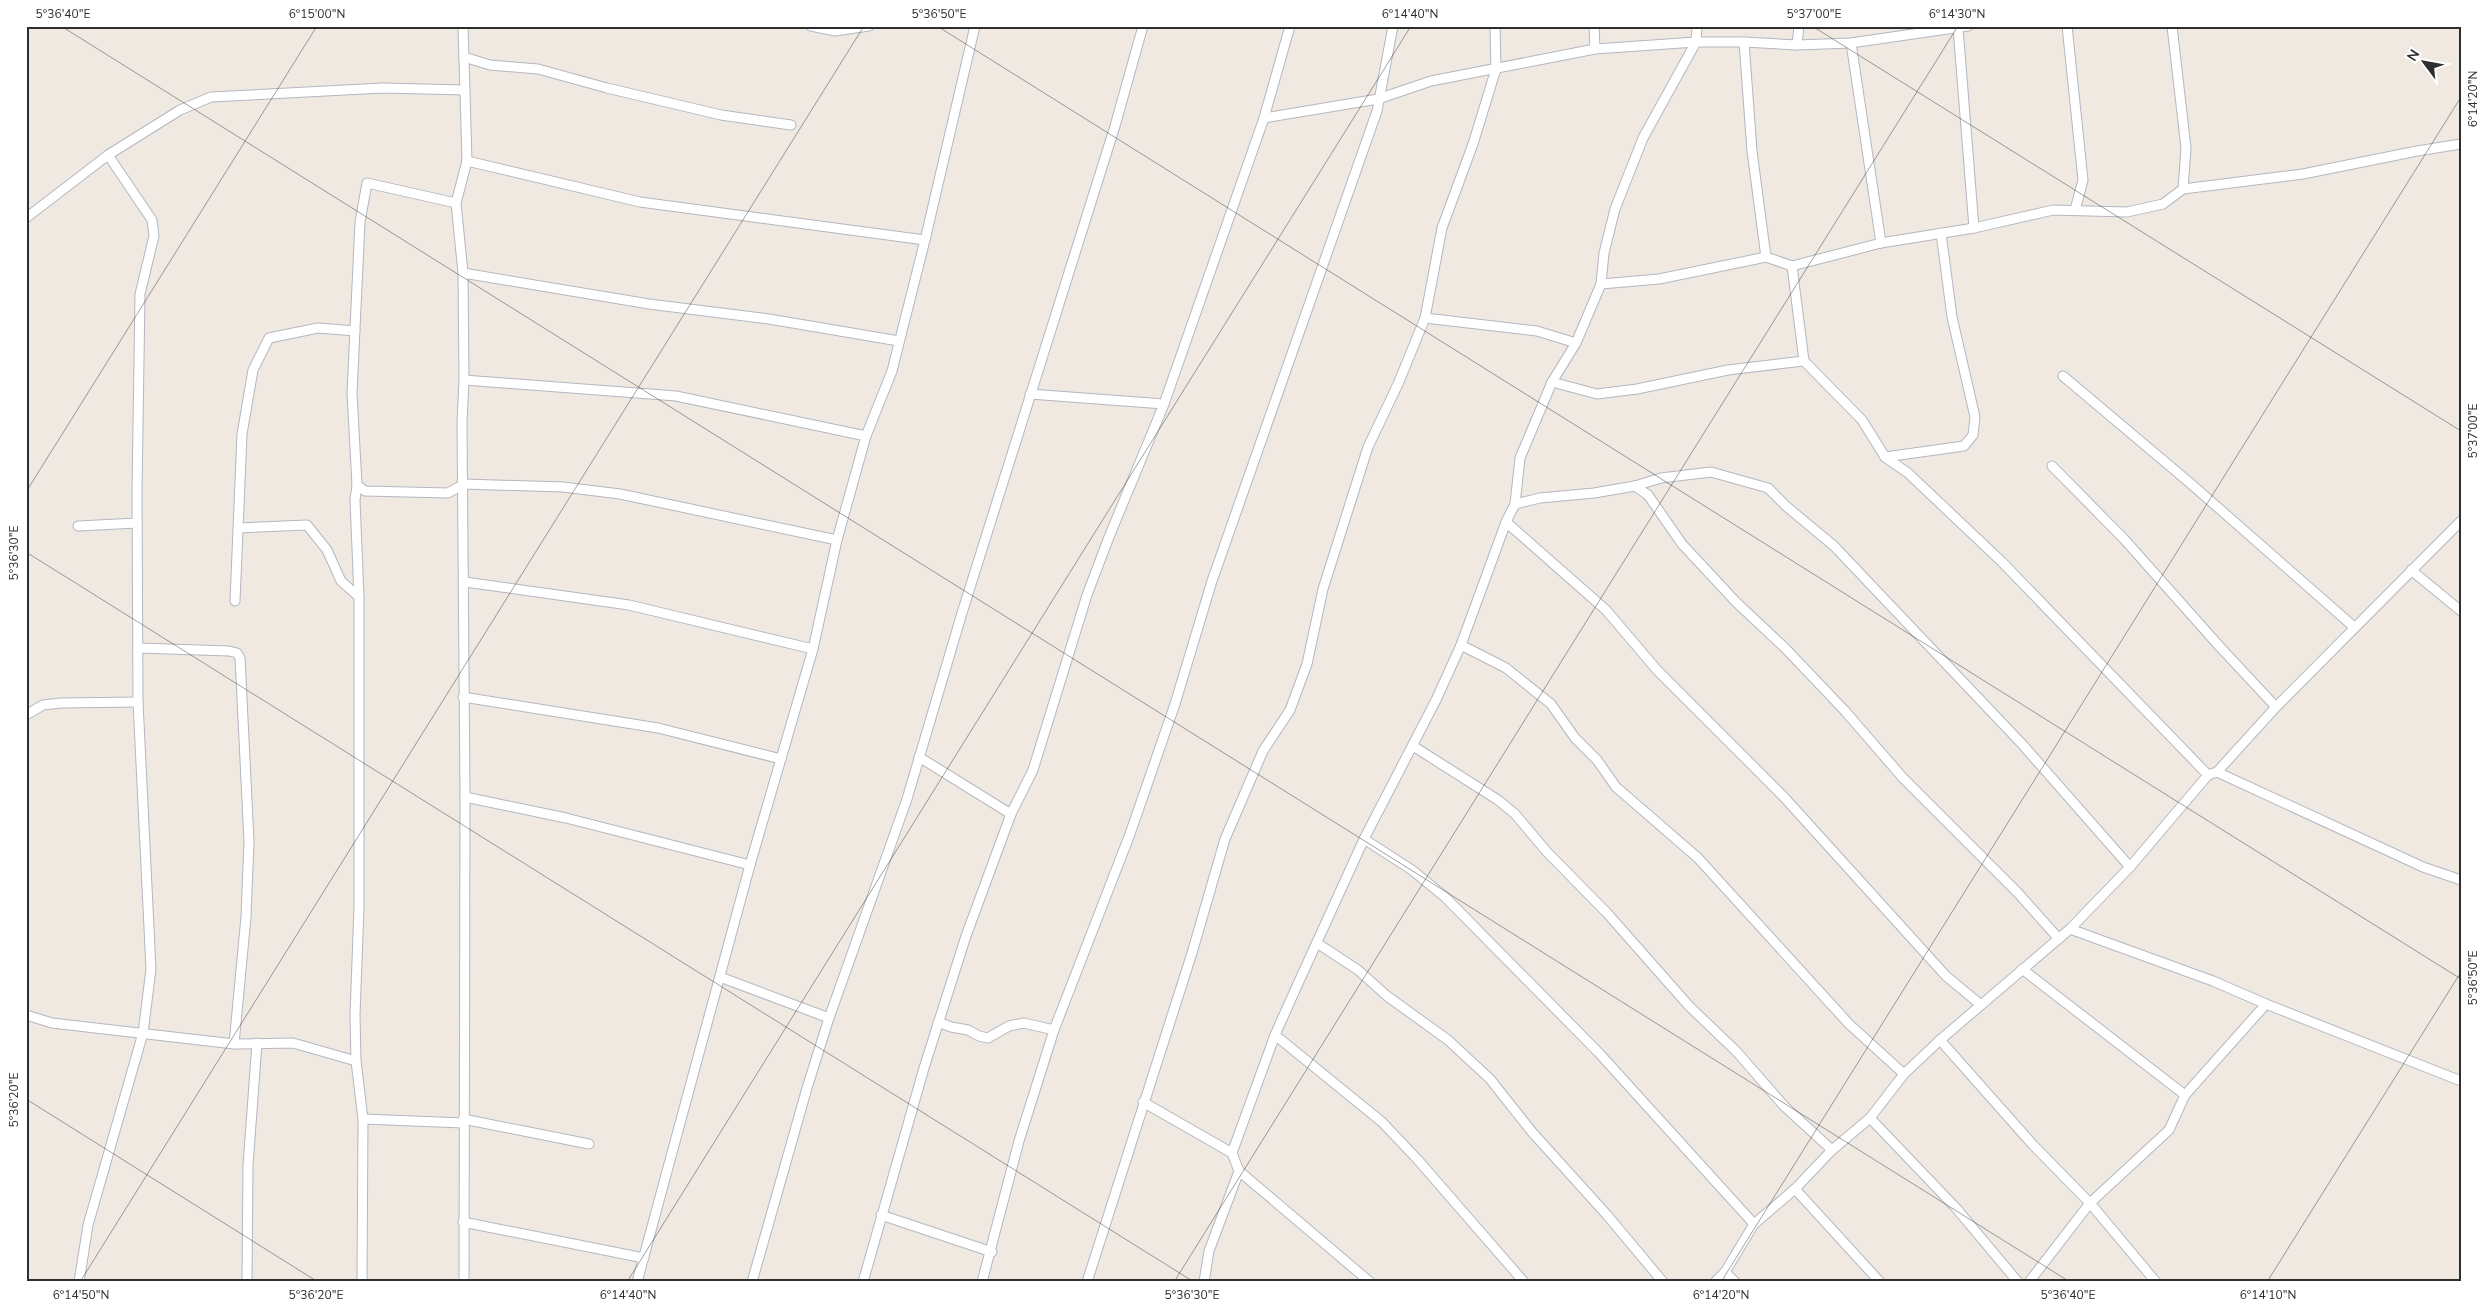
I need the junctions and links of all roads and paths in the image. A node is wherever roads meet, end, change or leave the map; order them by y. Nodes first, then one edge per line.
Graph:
1 (463, 26) edge
2 (811, 26) edge
3 (869, 26) edge
4 (975, 26) edge
5 (1143, 26) edge
6 (1290, 26) edge
7 (1393, 26) edge
8 (1495, 26) edge
9 (1594, 26) edge
10 (1697, 26) edge
11 (1799, 26) edge
12 (2068, 26) edge
13 (2172, 26) edge
14 (1963, 27) edge
15 (1907, 30) edge
16 (1696, 42) junction
17 (1744, 42) junction
18 (1851, 43) junction
19 (1796, 45) junction
20 (1595, 49) junction
21 (464, 57) junction
22 (1496, 69) junction
23 (466, 90) junction
24 (1378, 99) junction
25 (1264, 118) junction
26 (791, 125) dead end
27 (2461, 144) edge
28 (108, 155) junction
29 (467, 161) junction
30 (2183, 189) junction
31 (456, 203) junction
32 (2076, 210) junction
33 (26, 218) edge
34 (1974, 228) junction
35 (1941, 233) junction
36 (925, 240) junction
37 (1881, 243) junction
38 (1766, 257) junction
39 (1792, 266) junction
40 (463, 273) junction
41 (1601, 284) junction
42 (1425, 318) junction
43 (355, 331) junction
44 (899, 341) junction
45 (1576, 344) junction
46 (1804, 361) junction
47 (2063, 376) dead end
48 (464, 380) junction
49 (1552, 382) junction
50 (1030, 394) junction
51 (1164, 404) junction
52 (866, 436) junction
53 (1885, 457) junction
54 (2052, 466) dead end
55 (464, 484) junction
56 (357, 485) junction
57 (1636, 486) junction
58 (1515, 504) junction
59 (2461, 521) edge
60 (1506, 522) junction
61 (137, 523) junction
62 (78, 526) dead end
63 (239, 528) junction
64 (837, 540) junction
65 (2411, 570) junction
66 (464, 582) junction
67 (359, 597) junction
68 (235, 601) dead end
69 (2461, 610) edge
70 (2354, 627) junction
71 (1461, 645) junction
72 (139, 648) junction
73 (813, 648) junction
74 (463, 697) junction
75 (138, 702) junction
76 (2276, 708) junction
77 (26, 715) edge
78 (1413, 746) junction
79 (919, 757) junction
80 (781, 759) junction
81 (2217, 772) junction
82 (2208, 775) junction
83 (465, 797) junction
84 (1011, 814) junction
85 (1364, 839) junction
86 (750, 865) junction
87 (2130, 867) junction
88 (2461, 880) edge
89 (2070, 929) junction
90 (2060, 939) junction
91 (1317, 943) junction
92 (2022, 969) junction
93 (720, 978) junction
94 (2266, 1004) junction
95 (1981, 1005) junction
96 (26, 1014) edge
97 (829, 1018) junction
98 (938, 1022) junction
99 (1054, 1030) junction
100 (143, 1033) junction
101 (1275, 1035) junction
102 (1940, 1040) junction
103 (257, 1043) junction
104 (234, 1044) junction
105 (356, 1061) junction
106 (1904, 1074) junction
107 (2461, 1081) edge
108 (2185, 1095) junction
109 (1143, 1102) junction
110 (1870, 1118) junction
111 (363, 1119) junction
112 (463, 1121) junction
113 (589, 1144) dead end
114 (1832, 1150) junction
115 (1232, 1153) junction
116 (1239, 1172) junction
117 (1795, 1190) junction
118 (2090, 1203) junction
119 (881, 1215) junction
120 (463, 1222) junction
121 (1754, 1224) junction
122 (992, 1252) junction
123 (644, 1258) junction
124 (1725, 1272) junction
125 (1208, 1280) edge
126 (79, 1282) edge
127 (247, 1282) edge
128 (362, 1282) edge
129 (464, 1282) edge
130 (637, 1282) edge
131 (752, 1282) edge
132 (863, 1282) edge
133 (982, 1282) edge
134 (1087, 1282) edge
135 (1370, 1282) edge
136 (1524, 1282) edge
137 (1663, 1282) edge
138 (1715, 1282) edge
139 (1735, 1282) edge
140 (1880, 1282) edge
141 (2018, 1282) edge
142 (2029, 1282) edge
143 (2156, 1282) edge

1 - 21 street
2 - 3 street
4 - 36 street
5 - 50 street
6 - 25 street
7 - 24 street
8 - 22 street
9 - 20 street
10 - 16 street
11 - 19 street
12 - 32 street
13 - 30 street
14 - 15 street
14 - 34 street
15 - 18 street
16 - 17 street
16 - 20 street
16 - 41 street
17 - 19 street
17 - 38 street
18 - 19 street
18 - 37 street
20 - 22 street
21 - 23 street
21 - 26 street
22 - 24 street
22 - 42 street
23 - 28 street
23 - 29 street
24 - 25 street
24 - 99 street
25 - 51 street
27 - 30 street
28 - 33 street
28 - 61 street
29 - 31 street
29 - 36 street
30 - 32 street
31 - 40 street
31 - 43 street
32 - 34 street
34 - 35 street
35 - 37 street
35 - 53 street
36 - 44 street
37 - 39 street
38 - 39 street
38 - 41 street
39 - 46 street
40 - 44 street
40 - 48 street
41 - 45 street
42 - 45 street
42 - 109 street
43 - 56 street
43 - 63 street
44 - 52 street
45 - 49 street
46 - 49 street
46 - 53 street
47 - 70 street
48 - 52 street
48 - 55 street
49 - 58 street
50 - 51 street
50 - 79 street
51 - 84 street
52 - 64 street
53 - 82 street
54 - 76 street
55 - 56 street
55 - 64 street
55 - 66 street
56 - 67 street
57 - 58 street
57 - 87 street
57 - 90 street
58 - 60 street
59 - 65 street
60 - 71 street
60 - 95 street
61 - 62 street
61 - 72 street
63 - 67 street
63 - 68 street
64 - 73 street
65 - 69 street
65 - 70 street
66 - 73 street
66 - 74 street
67 - 105 street
70 - 76 street
71 - 78 street
71 - 106 street
72 - 75 street
72 - 104 street
73 - 80 street
74 - 80 street
74 - 83 street
75 - 77 street
75 - 100 street
76 - 81 street
78 - 85 street
78 - 114 street
79 - 84 street
79 - 97 street
80 - 86 street
81 - 82 street
81 - 88 street
82 - 87 street
83 - 86 street
83 - 112 street
84 - 98 street
85 - 91 street
85 - 121 street
86 - 93 street
87 - 89 street
89 - 90 street
89 - 94 street
90 - 92 street
91 - 101 street
91 - 137 street
92 - 95 street
92 - 108 street
93 - 97 street
93 - 123 street
94 - 107 street
94 - 108 street
95 - 102 street
96 - 100 street
97 - 131 street
98 - 99 street
98 - 119 street
99 - 122 street
100 - 104 street
100 - 126 street
101 - 115 street
101 - 136 street
102 - 106 street
102 - 118 street
103 - 104 street
103 - 105 street
103 - 127 street
105 - 111 street
106 - 110 street
108 - 118 street
109 - 115 street
109 - 134 street
110 - 114 street
110 - 141 street
111 - 112 street
111 - 128 street
112 - 113 street
112 - 120 street
114 - 117 street
115 - 116 street
116 - 125 street
116 - 135 street
117 - 121 street
117 - 140 street
118 - 142 street
118 - 143 street
119 - 122 street
119 - 132 street
120 - 123 street
120 - 129 street
121 - 124 street
122 - 133 street
123 - 130 street
124 - 138 street
124 - 139 street

